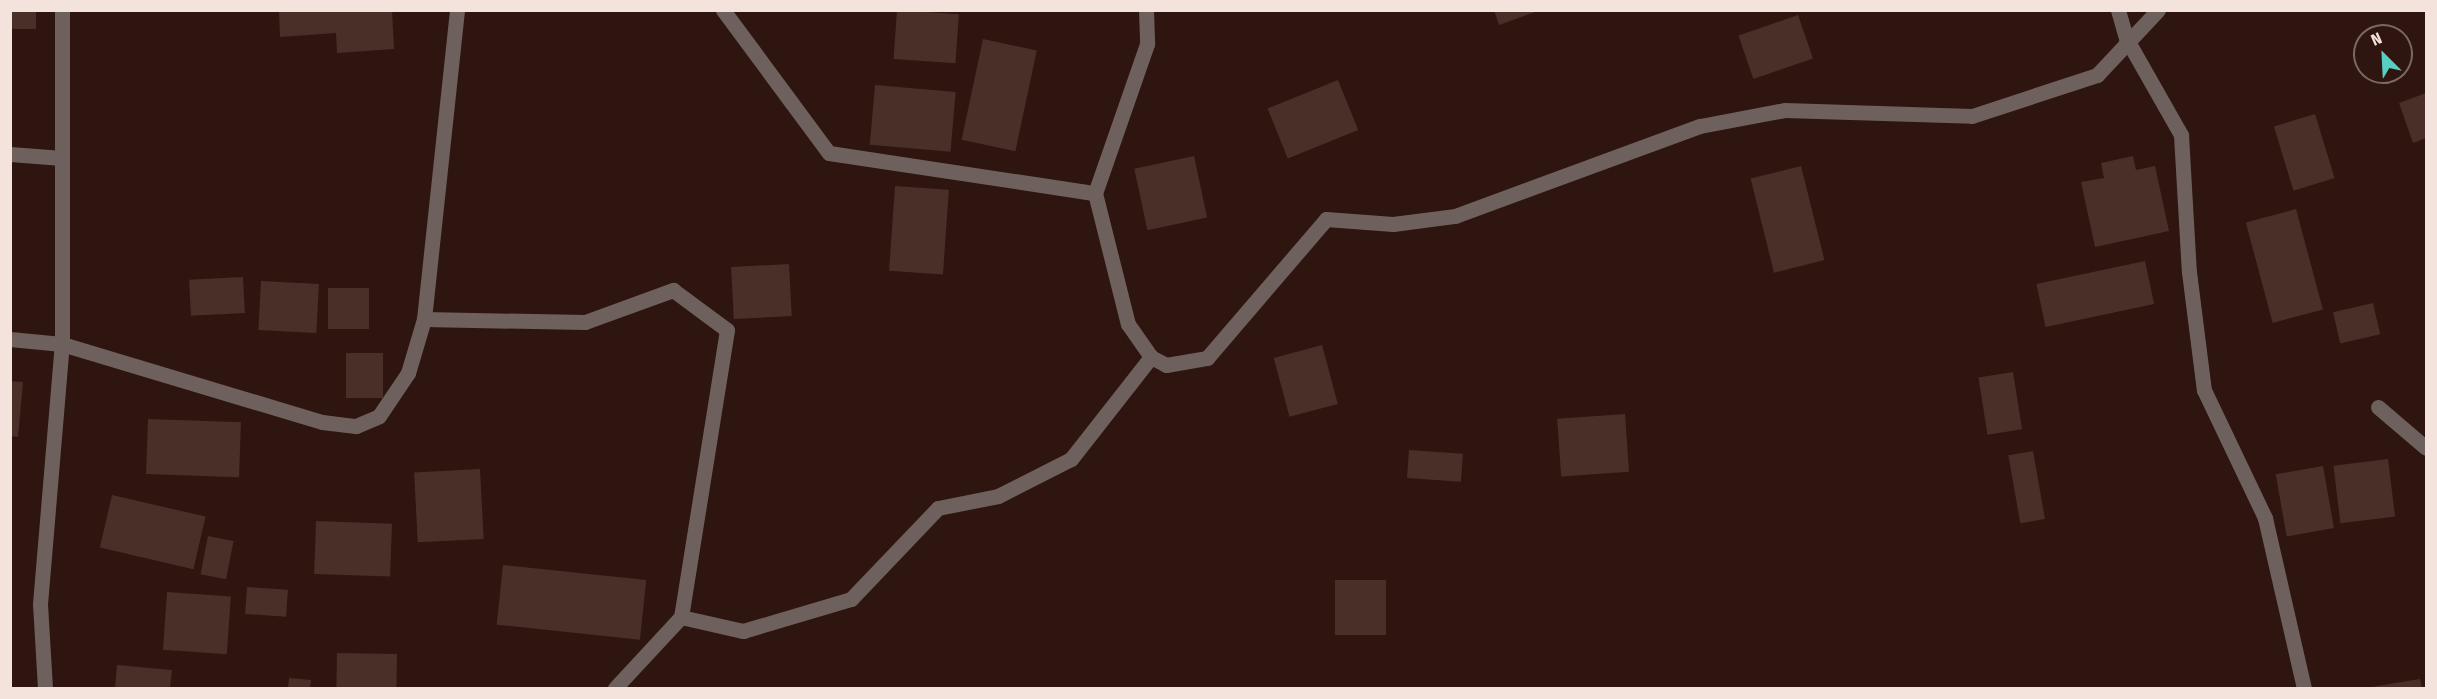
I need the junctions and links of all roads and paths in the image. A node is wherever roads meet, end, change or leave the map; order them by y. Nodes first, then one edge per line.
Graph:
1 (62, 10) edge
2 (457, 10) edge
3 (723, 10) edge
4 (1146, 10) edge
5 (2118, 10) edge
6 (2158, 10) edge
7 (2126, 38) junction
8 (10, 154) edge
9 (62, 158) junction
10 (1095, 193) junction
11 (424, 319) junction
12 (10, 339) edge
13 (62, 344) junction
14 (1151, 357) junction
15 (2378, 407) dead end
16 (2427, 448) edge
17 (681, 618) junction
18 (45, 688) edge
19 (615, 688) edge
20 (2304, 688) edge

1 - 9 street
2 - 11 street
3 - 10 street
4 - 10 street
5 - 7 street
6 - 7 street
7 - 14 street
7 - 20 street
8 - 9 street
9 - 13 street
10 - 14 street
11 - 13 street
11 - 17 street
12 - 13 street
13 - 18 street
14 - 17 street
15 - 16 street
17 - 19 street

